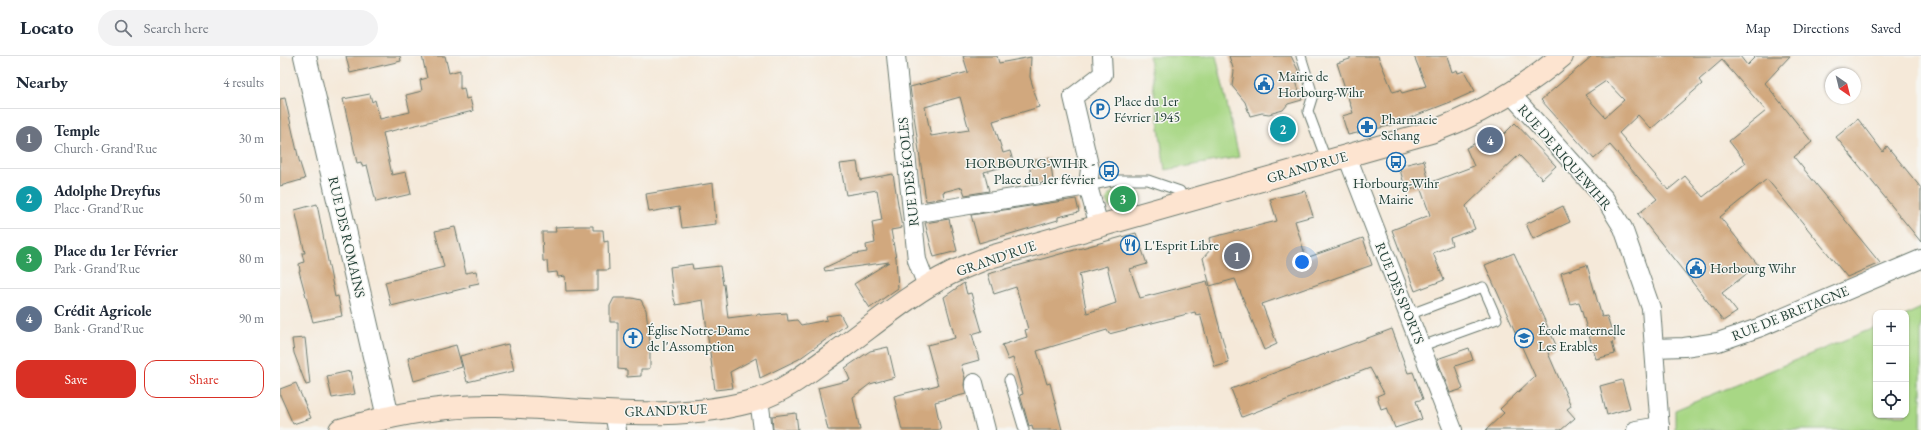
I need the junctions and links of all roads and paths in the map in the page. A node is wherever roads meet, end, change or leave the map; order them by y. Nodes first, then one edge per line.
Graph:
1 (305, 56) edge
2 (896, 56) edge
3 (1102, 56) edge
4 (1301, 56) edge
5 (1562, 56) edge
6 (1511, 94) junction
7 (1337, 159) junction
8 (1089, 178) junction
9 (1184, 202) junction
10 (913, 214) junction
11 (1099, 226) junction
12 (1921, 259) edge
13 (927, 286) junction
14 (1408, 314) junction
15 (1422, 346) junction
16 (1654, 348) junction
17 (1009, 380) dead end
18 (974, 383) dead end
19 (759, 399) junction
20 (388, 417) junction
21 (616, 421) edge
22 (1660, 428) edge
23 (340, 430) edge
24 (763, 430) edge
25 (986, 430) edge
26 (1024, 430) edge
27 (1453, 430) edge
28 (1636, 430) edge

1 - 20 street, RUE DES ROMAINS
2 - 10 street, RUE DES ÉCOLES
3 - 8 street
4 - 7 lane
5 - 6 main road, GRAND'RUE
6 - 7 main road, GRAND'RUE
6 - 16 street, RUE DE RIQUEWIHR
7 - 9 main road, GRAND'RUE
7 - 14 street, RUE DES SPORTS
8 - 9 lane
8 - 10 street
8 - 11 street
9 - 11 main road, GRAND'RUE
10 - 13 street, RUE DES ÉCOLES
11 - 13 main road, GRAND'RUE
12 - 16 street, RUE DE BRETAGNE
13 - 19 main road, GRAND'RUE
14 - 15 street, RUE DES SPORTS
14 - 15 lane
15 - 27 street, RUE DES SPORTS
16 - 22 street, RUE DE RIQUEWIHR
17 - 26 lane
18 - 25 street
19 - 21 main road, GRAND'RUE
19 - 24 street
20 - 21 main road, GRAND'RUE
20 - 23 main road, GRAND'RUE
22 - 28 street

